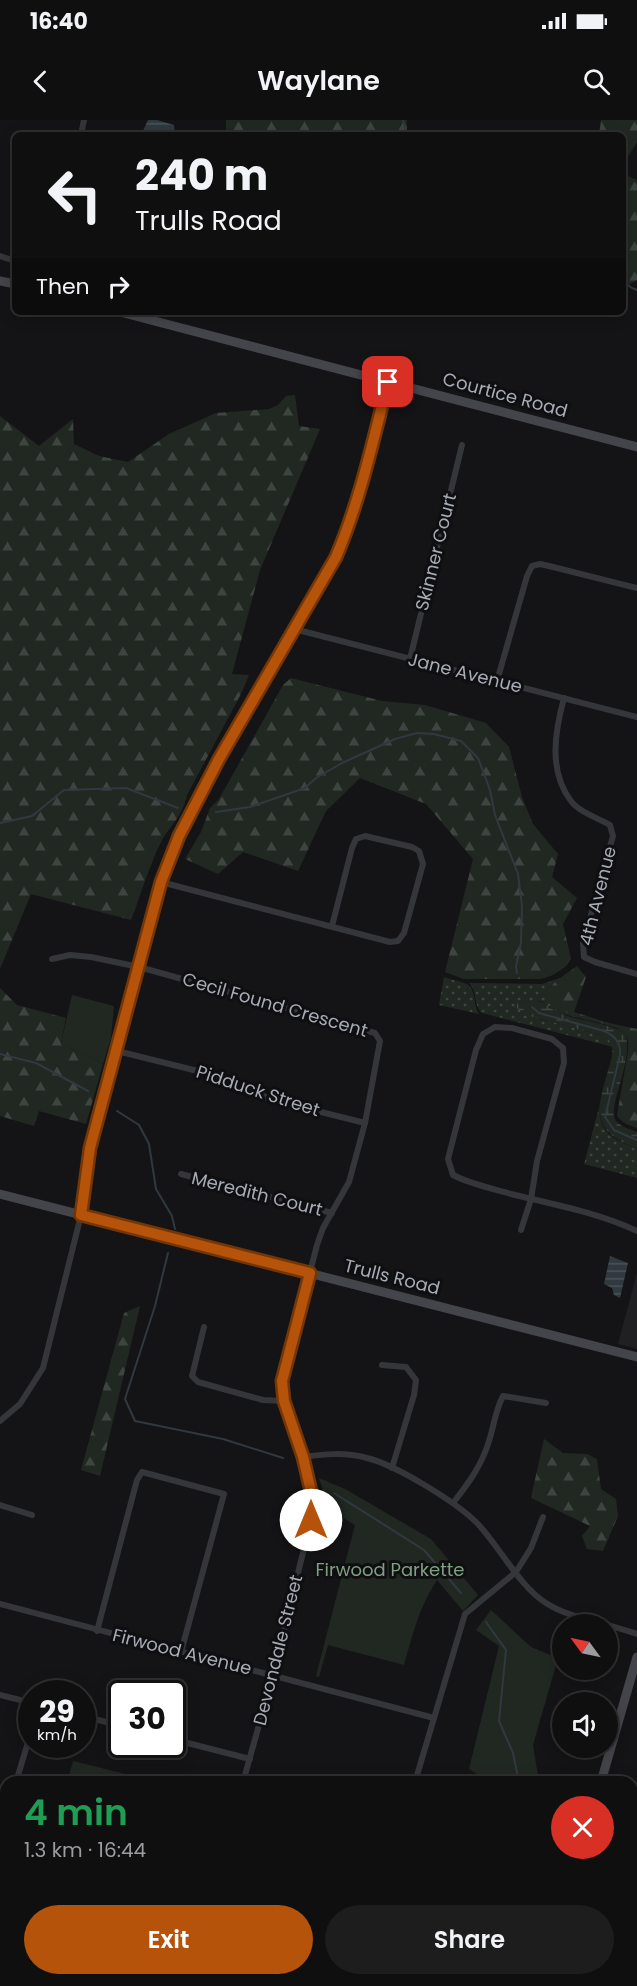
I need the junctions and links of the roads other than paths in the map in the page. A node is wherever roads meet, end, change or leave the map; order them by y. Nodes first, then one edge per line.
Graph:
1 (131, 315) edge
2 (388, 382) junction
3 (462, 445) dead end
4 (637, 447) edge
5 (637, 588) edge
6 (294, 628) junction
7 (410, 659) junction
8 (497, 681) junction
9 (564, 698) junction
10 (637, 717) edge
11 (161, 882) junction
12 (332, 926) junction
13 (52, 959) dead end
14 (138, 967) junction
15 (637, 974) edge
16 (117, 1051) junction
17 (365, 1123) junction
18 (182, 1174) dead end
19 (0, 1194) edge
20 (531, 1198) junction
21 (333, 1213) junction
22 (81, 1215) junction
23 (521, 1230) dead end
24 (637, 1231) edge
25 (310, 1273) junction
26 (204, 1327) dead end
27 (637, 1357) edge
28 (382, 1365) dead end
29 (284, 1401) junction
30 (546, 1403) dead end
31 (0, 1421) edge
32 (303, 1457) junction
33 (392, 1468) junction
34 (453, 1503) junction
35 (0, 1505) edge
36 (32, 1515) dead end
37 (543, 1517) dead end
38 (516, 1572) junction
39 (0, 1604) edge
40 (571, 1614) edge
41 (618, 1628) edge
42 (97, 1631) junction
43 (637, 1634) edge
44 (181, 1652) junction
45 (637, 1657) edge
46 (273, 1675) junction
47 (0, 1695) edge
48 (18, 1700) edge
49 (434, 1718) junction
50 (186, 1743) edge
51 (23, 1758) edge
52 (250, 1759) junction
53 (18, 1776) edge
54 (245, 1776) edge
55 (418, 1776) edge
56 (603, 1776) edge

1 - 2 street, Courtice Road
2 - 4 street, Courtice Road
2 - 6 street
3 - 7 street, Skinner Court
5 - 8 street
6 - 7 street, Jane Avenue
6 - 11 street
7 - 8 street, Jane Avenue
8 - 9 street, Jane Avenue
9 - 10 street, Jane Avenue
9 - 15 street, 4th Avenue
11 - 12 street
11 - 14 street
12 - 12 street
13 - 14 street, Cecil Found Crescent
14 - 16 street
14 - 17 street, Cecil Found Crescent
16 - 17 street, Pidduck Street
16 - 22 street
17 - 21 street, Cecil Found Crescent
18 - 21 street, Meredith Court
19 - 22 street, Trulls Road
20 - 20 street
20 - 23 street
20 - 24 street
21 - 25 street, Cecil Found Crescent
22 - 25 street, Trulls Road
22 - 31 street
25 - 27 street, Trulls Road
25 - 29 street, Devondale Street
26 - 29 street
28 - 33 street
29 - 32 street, Devondale Street
30 - 34 street
32 - 33 street
32 - 46 street, Devondale Street
33 - 34 street
34 - 38 street
35 - 36 street
37 - 38 street
38 - 40 street
38 - 49 street
39 - 42 street, Firwood Avenue
41 - 43 street
42 - 44 street, Firwood Avenue
42 - 44 street
44 - 46 street, Firwood Avenue
45 - 56 street
46 - 49 street, Firwood Avenue
46 - 52 street, Devondale Street
47 - 48 street
49 - 55 street
50 - 52 street
51 - 53 street
52 - 54 street, Devondale Street

